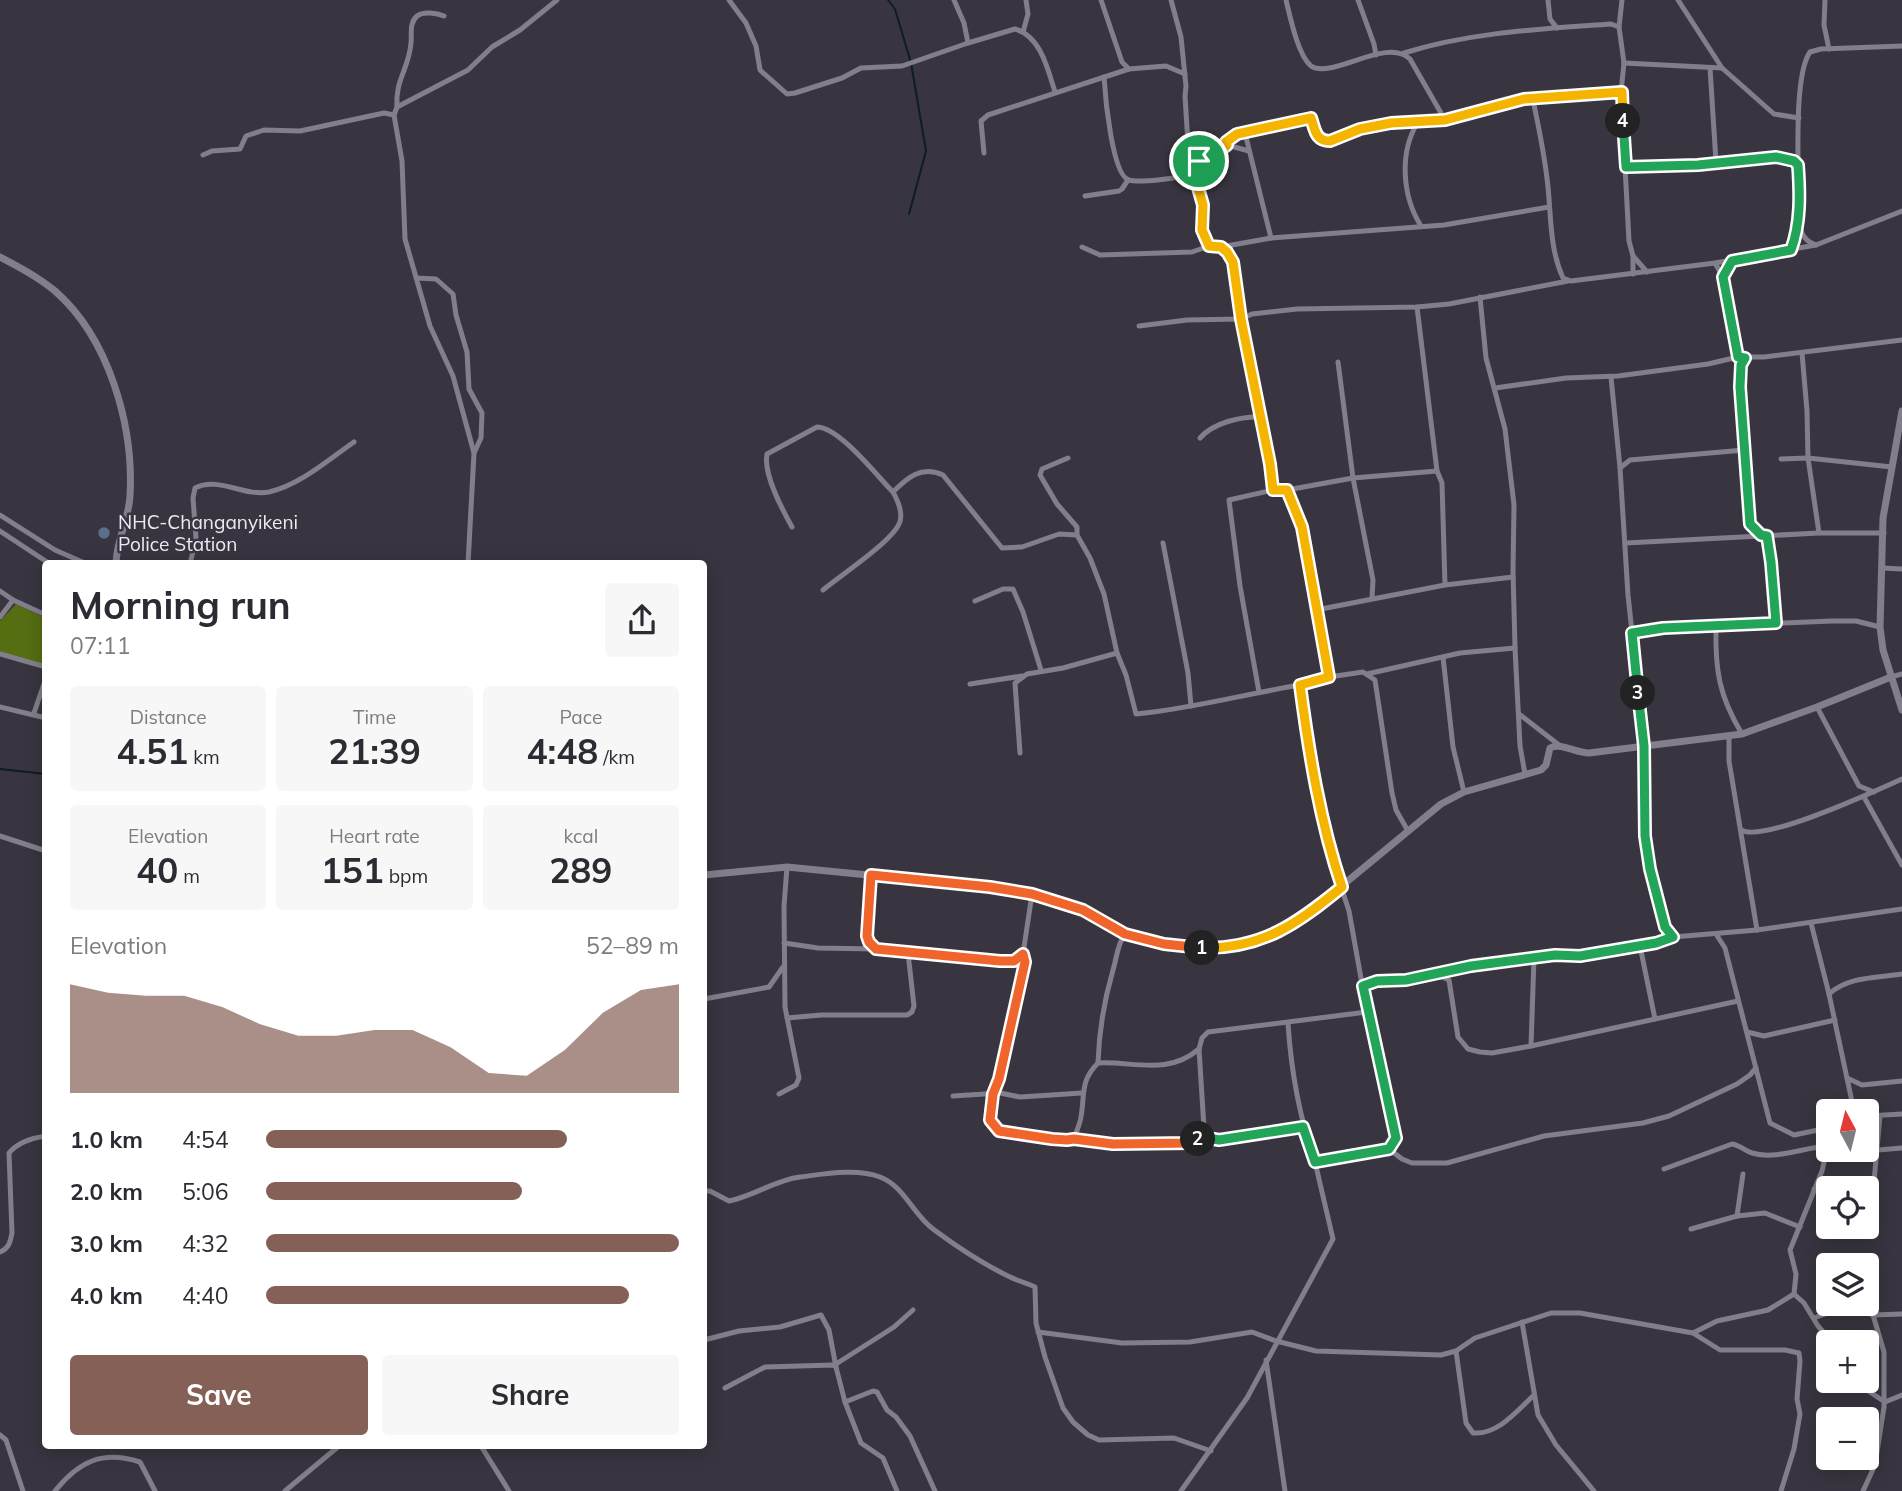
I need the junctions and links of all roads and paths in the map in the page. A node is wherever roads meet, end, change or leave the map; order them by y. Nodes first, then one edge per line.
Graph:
1 (557, 0) edge
2 (729, 0) edge
3 (954, 0) edge
4 (1026, 0) edge
5 (1101, 0) edge
6 (1171, 0) edge
7 (1286, 0) edge
8 (1358, 0) edge
9 (1548, 0) edge
10 (1622, 0) edge
11 (1678, 0) edge
12 (1825, 0) edge
13 (444, 16) dead end
14 (1619, 27) junction
15 (1557, 28) junction
16 (1023, 32) junction
17 (968, 43) junction
18 (1902, 46) edge
19 (1829, 49) junction
20 (1404, 53) junction
21 (1376, 55) junction
22 (1625, 63) junction
23 (1184, 64) junction
24 (1174, 68) junction
25 (1710, 68) junction
26 (1721, 68) junction
27 (1129, 69) junction
28 (1185, 74) junction
29 (1104, 77) junction
30 (1055, 92) junction
31 (1622, 92) junction
32 (1533, 100) junction
33 (397, 107) junction
34 (394, 115) junction
35 (1799, 118) junction
36 (1445, 120) junction
37 (1418, 122) junction
38 (1245, 133) junction
39 (1188, 144) junction
40 (1227, 144) junction
41 (1249, 150) junction
42 (984, 153) dead end
43 (203, 155) dead end
44 (1716, 162) junction
45 (1191, 163) junction
46 (1798, 165) junction
47 (1626, 167) junction
48 (1194, 174) junction
49 (1128, 180) junction
50 (1085, 197) dead end
51 (1549, 207) junction
52 (1902, 211) edge
53 (1421, 226) junction
54 (1799, 230) junction
55 (1271, 238) junction
56 (1815, 245) junction
57 (1209, 246) junction
58 (1082, 247) dead end
59 (1221, 247) junction
60 (1791, 250) junction
61 (1633, 256) junction
62 (0, 257) edge
63 (1732, 261) junction
64 (1715, 264) junction
65 (1647, 272) junction
66 (1633, 274) junction
67 (1723, 277) junction
68 (416, 278) junction
69 (1571, 281) junction
70 (1480, 297) junction
71 (1418, 307) junction
72 (1241, 319) junction
73 (1139, 326) dead end
74 (1902, 340) edge
75 (1802, 353) junction
76 (1738, 357) junction
77 (1745, 358) junction
78 (1338, 362) dead end
79 (1611, 377) junction
80 (1495, 388) junction
81 (1902, 411) edge
82 (1261, 417) junction
83 (1200, 438) dead end
84 (354, 442) dead end
85 (1744, 450) junction
86 (474, 453) junction
87 (1068, 458) dead end
88 (1808, 458) junction
89 (1781, 459) dead end
90 (1892, 467) junction
91 (1620, 468) junction
92 (1437, 471) junction
93 (1353, 478) junction
94 (1273, 490) junction
95 (1287, 490) junction
96 (893, 492) junction
97 (0, 515) edge
98 (1750, 524) junction
99 (792, 527) dead end
100 (0, 531) edge
101 (1819, 533) junction
102 (1884, 533) junction
103 (1077, 535) junction
104 (1746, 536) junction
105 (1764, 536) junction
106 (1163, 543) dead end
107 (1626, 543) junction
108 (44, 560) edge
109 (78, 560) edge
110 (117, 560) edge
111 (191, 560) edge
112 (468, 560) edge
113 (1882, 569) junction
114 (1902, 569) edge
115 (1513, 577) junction
116 (1445, 584) junction
117 (0, 590) edge
118 (822, 590) dead end
119 (1372, 598) junction
120 (13, 600) junction
121 (975, 601) dead end
122 (1316, 610) junction
123 (42, 613) edge
124 (0, 617) edge
125 (1776, 623) junction
126 (1716, 627) junction
127 (1880, 627) junction
128 (1632, 633) junction
129 (1515, 648) junction
130 (1116, 653) junction
131 (0, 654) edge
132 (1443, 657) junction
133 (42, 666) edge
134 (1041, 670) junction
135 (1367, 674) junction
136 (1902, 674) edge
137 (1022, 676) junction
138 (1329, 677) junction
139 (1891, 677) junction
140 (970, 684) dead end
141 (1300, 685) junction
142 (42, 690) edge
143 (1259, 692) junction
144 (1191, 706) junction
145 (0, 707) edge
146 (1817, 708) junction
147 (1902, 710) edge
148 (34, 713) junction
149 (1519, 714) junction
150 (42, 716) edge
151 (1742, 734) junction
152 (1729, 737) junction
153 (1559, 745) junction
154 (1644, 746) junction
155 (1020, 753) dead end
156 (1525, 774) junction
157 (1902, 779) edge
158 (1464, 792) junction
159 (1874, 792) junction
160 (1864, 797) junction
161 (1741, 830) junction
162 (1408, 831) junction
163 (1754, 834) junction
164 (0, 836) edge
165 (1744, 845) junction
166 (42, 850) edge
167 (1902, 865) edge
168 (787, 867) junction
169 (707, 875) edge
170 (871, 875) junction
171 (1342, 887) junction
172 (1032, 894) junction
173 (1902, 909) edge
174 (1811, 923) junction
175 (1757, 930) junction
176 (1125, 934) junction
177 (1716, 934) junction
178 (1673, 937) junction
179 (784, 943) junction
180 (1640, 946) junction
181 (876, 949) junction
182 (908, 953) junction
183 (1023, 954) junction
184 (1534, 958) junction
185 (783, 967) junction
186 (1436, 974) junction
187 (1901, 974) edge
188 (1902, 984) edge
189 (1363, 986) junction
190 (1829, 994) junction
191 (707, 998) edge
192 (1738, 1001) junction
193 (1367, 1012) junction
194 (787, 1018) junction
195 (1655, 1019) junction
196 (1835, 1020) junction
197 (1289, 1023) junction
198 (1747, 1032) junction
199 (1759, 1036) junction
200 (1531, 1045) junction
201 (1199, 1049) junction
202 (1751, 1049) junction
203 (1098, 1063) junction
204 (1756, 1068) junction
205 (1847, 1078) junction
206 (1902, 1081) edge
207 (1862, 1085) junction
208 (1082, 1093) junction
209 (779, 1094) dead end
210 (993, 1094) junction
211 (1850, 1094) junction
212 (953, 1096) dead end
213 (1851, 1099) edge
214 (1902, 1114) edge
215 (1880, 1116) edge
216 (1303, 1127) junction
217 (1816, 1130) edge
218 (1205, 1133) junction
219 (42, 1137) edge
220 (1074, 1139) junction
221 (1816, 1148) edge
222 (1902, 1148) edge
223 (1389, 1149) junction
224 (1880, 1150) edge
225 (1315, 1162) junction
226 (1823, 1162) edge
227 (8, 1168) junction
228 (1664, 1169) dead end
229 (0, 1170) edge
230 (1743, 1174) dead end
231 (1814, 1189) joint
232 (707, 1191) edge
233 (1737, 1216) junction
234 (1800, 1227) junction
235 (1691, 1229) dead end
236 (0, 1252) edge
237 (1794, 1294) junction
238 (913, 1310) dead end
239 (1902, 1314) edge
240 (1879, 1315) edge
241 (1820, 1316) edge
242 (1873, 1316) edge
243 (1814, 1318) junction
244 (1521, 1322) junction
245 (1823, 1330) edge
246 (1038, 1332) junction
247 (1693, 1333) junction
248 (707, 1339) edge
249 (1276, 1341) junction
250 (1456, 1352) junction
251 (1266, 1360) junction
252 (836, 1365) junction
253 (725, 1388) dead end
254 (1871, 1393) edge
255 (1534, 1395) junction
256 (1902, 1395) edge
257 (845, 1402) junction
258 (1885, 1402) junction
259 (0, 1435) edge
260 (335, 1449) edge
261 (483, 1449) edge
262 (1211, 1451) junction
263 (23, 1491) edge
264 (55, 1491) edge
265 (155, 1491) edge
266 (285, 1491) edge
267 (509, 1491) edge
268 (897, 1491) edge
269 (935, 1491) edge
270 (1181, 1491) edge
271 (1285, 1491) edge
272 (1594, 1491) edge
273 (1781, 1491) edge
274 (1863, 1491) edge

1 - 33 street
2 - 17 street
3 - 17 street
4 - 16 street
5 - 27 street
6 - 23 street
7 - 21 street
8 - 21 street
9 - 15 street
10 - 14 street
11 - 26 street
12 - 19 street
13 - 33 street
14 - 15 street
14 - 22 street
15 - 20 street
16 - 17 street
16 - 30 street
18 - 19 street
19 - 35 street
20 - 21 street
20 - 36 street
22 - 25 street
22 - 31 street
23 - 24 street
23 - 28 street
24 - 27 street
24 - 28 street
25 - 26 street
25 - 44 street
26 - 35 street
27 - 29 street
28 - 39 street
29 - 30 street
29 - 49 street
30 - 42 street
31 - 32 street
31 - 47 street
32 - 36 street
32 - 51 street
33 - 34 street
34 - 43 street
34 - 68 street
35 - 46 street
36 - 37 street
37 - 38 street
37 - 53 street
38 - 40 street
38 - 41 street
39 - 40 street
39 - 45 street
40 - 41 street
40 - 45 street
41 - 55 street
44 - 46 street
44 - 47 street
45 - 48 street
46 - 54 street
47 - 61 street
48 - 49 street
48 - 57 street
49 - 50 street
51 - 53 street
51 - 69 street
52 - 56 street
53 - 55 street
54 - 56 street
54 - 60 street
55 - 59 street
56 - 60 street
57 - 58 street
57 - 59 street
59 - 72 street
60 - 63 street
61 - 65 street
61 - 66 street
62 - 110 street
63 - 64 street
63 - 67 street
64 - 65 street
64 - 67 street
65 - 66 street
66 - 69 street
67 - 76 street
68 - 86 street
68 - 86 street
69 - 70 street
70 - 71 street
70 - 80 street
71 - 72 street
71 - 92 street
72 - 73 street
72 - 82 street
74 - 75 street
75 - 77 street
75 - 88 street
76 - 77 street
76 - 79 street
77 - 85 street
78 - 93 street
79 - 80 street
79 - 91 street
80 - 115 street
81 - 90 street
82 - 83 street
82 - 94 street
84 - 111 street
85 - 91 street
85 - 98 street
86 - 112 street
87 - 103 street
88 - 89 street
88 - 90 street
88 - 101 street
90 - 102 street
91 - 107 street
92 - 93 street
92 - 116 street
93 - 95 street
93 - 119 street
94 - 95 street
94 - 143 street
95 - 122 street
96 - 99 street
96 - 103 street
96 - 118 street
97 - 109 street
98 - 104 street
98 - 105 street
100 - 108 street
101 - 102 street
101 - 105 street
102 - 113 street
103 - 130 street
104 - 105 street
104 - 107 street
105 - 125 street
106 - 144 street
107 - 128 street
113 - 114 street
113 - 127 street
115 - 116 street
115 - 129 street
116 - 119 street
117 - 120 street
119 - 122 street
120 - 123 street
120 - 124 street
121 - 134 street
122 - 138 street
125 - 126 street
125 - 127 street
126 - 128 street
126 - 151 street
127 - 139 street
128 - 154 street
129 - 132 street
129 - 149 street
130 - 134 street
130 - 144 street
131 - 133 street
132 - 135 street
132 - 158 street
134 - 137 street
135 - 138 street
135 - 162 street
136 - 139 street
137 - 140 street
137 - 155 street
138 - 141 street
139 - 146 street
139 - 147 street
141 - 143 street
141 - 171 street
142 - 148 street
143 - 144 street
145 - 148 street
146 - 151 street
146 - 159 street
148 - 150 street
149 - 153 street
149 - 156 street
151 - 152 street
152 - 154 street
152 - 161 street
153 - 154 street
153 - 156 street
154 - 178 street
156 - 158 street
157 - 159 street
158 - 162 street
159 - 160 street
160 - 163 street
160 - 167 street
161 - 163 street
161 - 165 street
162 - 171 street
163 - 165 street
164 - 166 street
165 - 175 street
168 - 169 street
168 - 170 street
168 - 179 street
170 - 172 street
170 - 181 street
171 - 176 street
171 - 189 street
172 - 176 street
172 - 183 street
173 - 174 street
174 - 175 street
174 - 190 street
175 - 177 street
176 - 203 street
177 - 178 street
177 - 192 street
178 - 180 street
179 - 181 street
179 - 185 street
180 - 184 street
180 - 195 street
181 - 182 street
182 - 183 street
182 - 194 street
183 - 210 street
184 - 186 street
184 - 200 street
185 - 191 street
185 - 194 street
186 - 189 street
186 - 200 street
187 - 188 street
187 - 190 street
189 - 193 street
190 - 196 street
192 - 195 street
192 - 198 street
193 - 197 street
193 - 223 street
194 - 209 street
195 - 200 street
196 - 199 street
196 - 205 street
197 - 201 street
197 - 216 street
198 - 199 street
198 - 202 street
199 - 202 street
201 - 203 street
201 - 218 street
202 - 204 street
203 - 208 street
204 - 217 street
204 - 223 street
205 - 207 street
205 - 211 street
206 - 207 street
207 - 211 street
208 - 210 street
208 - 220 street
210 - 212 street
210 - 220 street
211 - 213 street
214 - 215 street
216 - 218 street
216 - 225 street
218 - 220 street
219 - 227 street
221 - 228 street
222 - 224 street
223 - 225 street
225 - 249 street
226 - 231 street
227 - 229 street
227 - 236 street
230 - 233 street
231 - 234 street
232 - 246 street
233 - 234 street
233 - 235 street
234 - 237 street
237 - 243 street
237 - 247 street
238 - 252 street
239 - 240 street
241 - 243 street
242 - 258 street
243 - 245 street
244 - 247 street
244 - 250 street
244 - 255 street
246 - 249 street
246 - 262 street
247 - 273 street
248 - 252 street
249 - 250 street
249 - 251 street
250 - 255 street
251 - 262 street
251 - 271 street
252 - 253 street
252 - 257 street
254 - 258 street
255 - 272 street
256 - 258 street
257 - 268 street
257 - 269 street
258 - 274 street
259 - 263 street
260 - 266 street
261 - 267 street
262 - 270 street
264 - 265 street

